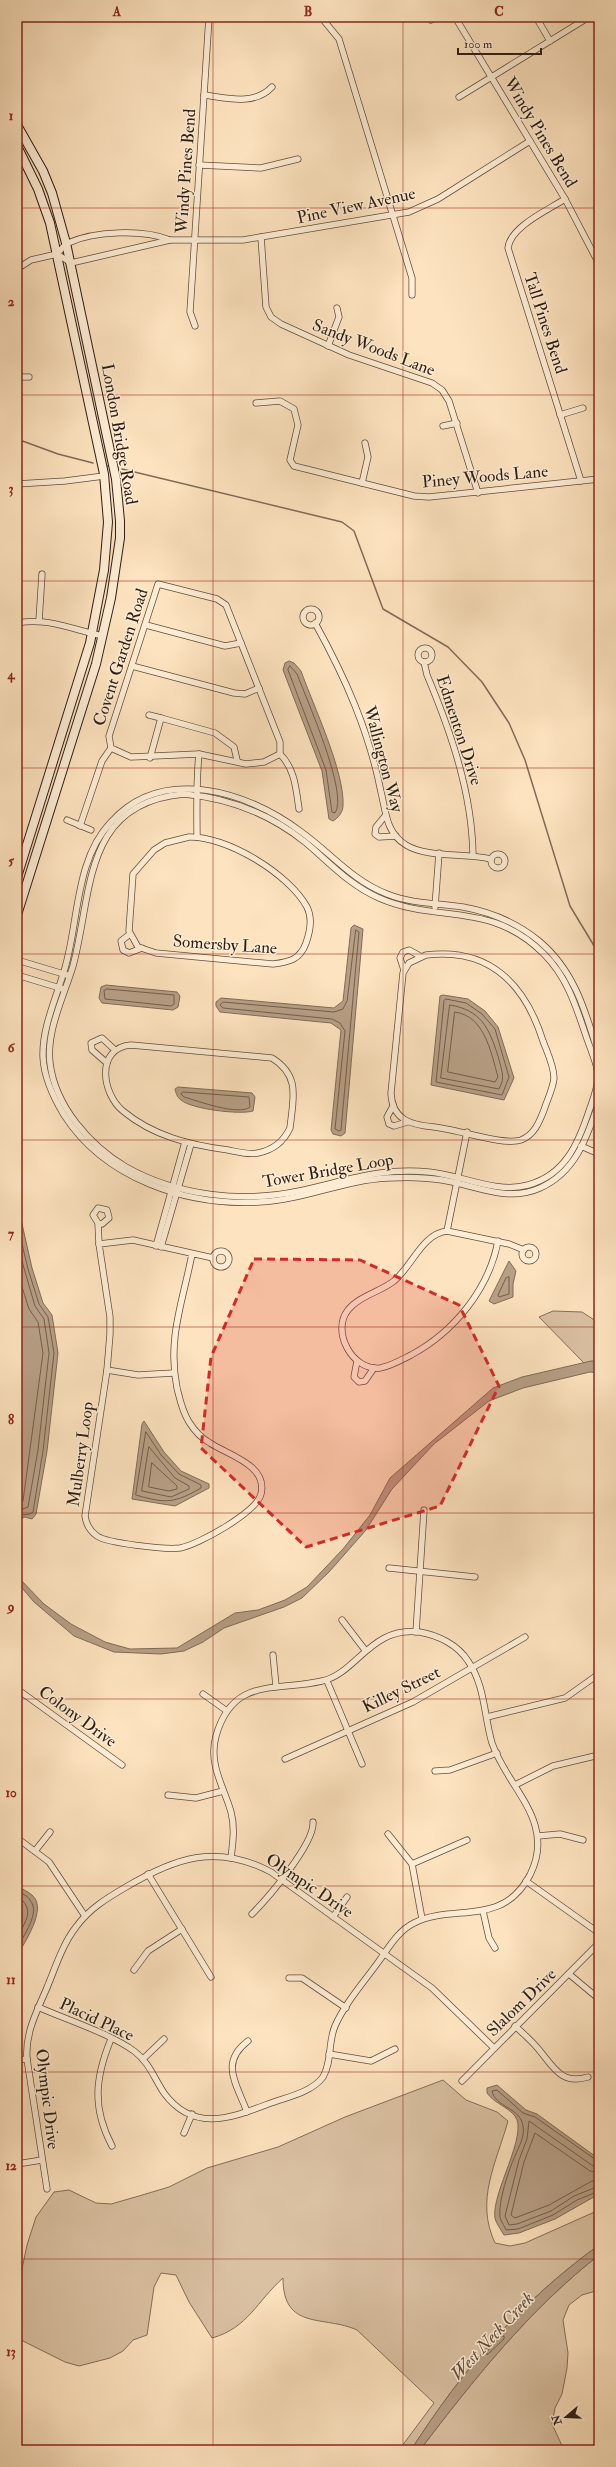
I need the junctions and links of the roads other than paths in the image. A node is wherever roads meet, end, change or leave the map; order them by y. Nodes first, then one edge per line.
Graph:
1 (209, 17) edge
2 (455, 17) edge
3 (536, 17) edge
4 (590, 17) edge
5 (325, 22) dead end
6 (550, 41) junction
7 (491, 77) junction
8 (272, 87) dead end
9 (204, 95) junction
10 (459, 97) dead end
11 (17, 125) edge
12 (530, 141) junction
13 (17, 146) edge
14 (298, 159) dead end
15 (200, 165) junction
16 (565, 199) junction
17 (393, 215) junction
18 (261, 237) junction
19 (170, 240) junction
20 (194, 240) junction
21 (66, 244) junction
22 (57, 254) junction
23 (71, 263) junction
24 (599, 264) edge
25 (17, 269) edge
26 (412, 295) dead end
27 (338, 308) dead end
28 (195, 326) dead end
29 (328, 346) junction
30 (17, 377) edge
31 (29, 377) dead end
32 (256, 403) dead end
33 (583, 408) dead end
34 (560, 415) junction
35 (456, 423) junction
36 (443, 426) dead end
37 (365, 443) dead end
38 (104, 476) junction
39 (599, 479) edge
40 (581, 481) junction
41 (362, 483) junction
42 (17, 484) edge
43 (478, 493) junction
44 (42, 574) dead end
45 (39, 620) junction
46 (315, 623) dead end
47 (17, 624) edge
48 (146, 625) junction
49 (92, 634) junction
50 (103, 636) junction
51 (241, 643) junction
52 (424, 662) dead end
53 (132, 666) junction
54 (259, 688) junction
55 (149, 715) dead end
56 (160, 718) junction
57 (111, 748) junction
58 (199, 754) junction
59 (280, 754) junction
60 (150, 758) junction
61 (237, 760) junction
62 (195, 788) junction
63 (198, 795) junction
64 (299, 809) dead end
65 (386, 816) junction
66 (67, 820) dead end
67 (80, 826) junction
68 (90, 830) dead end
69 (396, 836) junction
70 (197, 837) junction
71 (439, 853) junction
72 (474, 855) junction
73 (491, 859) dead end
74 (17, 877) edge
75 (435, 908) junction
76 (17, 915) edge
77 (130, 934) junction
78 (142, 948) junction
79 (420, 956) junction
80 (17, 960) edge
81 (404, 970) junction
82 (17, 975) edge
83 (67, 975) junction
84 (62, 989) junction
85 (115, 1050) junction
86 (599, 1056) edge
87 (107, 1063) junction
88 (598, 1079) edge
89 (599, 1102) edge
90 (393, 1106) junction
91 (407, 1122) junction
92 (468, 1132) junction
93 (188, 1143) junction
94 (577, 1144) junction
95 (583, 1147) junction
96 (599, 1154) edge
97 (459, 1176) junction
98 (457, 1183) junction
99 (176, 1186) junction
100 (174, 1193) junction
101 (98, 1223) dead end
102 (447, 1231) junction
103 (498, 1241) junction
104 (99, 1244) junction
105 (159, 1246) junction
106 (524, 1250) dead end
107 (192, 1254) junction
108 (213, 1258) dead end
109 (357, 1361) junction
110 (374, 1368) junction
111 (107, 1370) junction
112 (174, 1373) junction
113 (424, 1510) dead end
114 (389, 1568) dead end
115 (421, 1572) junction
116 (475, 1577) dead end
117 (342, 1620) dead end
118 (416, 1632) junction
119 (524, 1637) dead end
120 (365, 1650) junction
121 (273, 1655) dead end
122 (471, 1667) junction
123 (596, 1676) dead end
124 (327, 1681) junction
125 (276, 1686) junction
126 (17, 1689) edge
127 (203, 1694) dead end
128 (227, 1711) junction
129 (487, 1717) junction
130 (347, 1730) junction
131 (497, 1753) junction
132 (599, 1755) edge
133 (285, 1759) dead end
134 (362, 1764) dead end
135 (122, 1765) dead end
136 (435, 1771) dead end
137 (515, 1785) junction
138 (223, 1792) junction
139 (168, 1795) dead end
140 (313, 1822) dead end
141 (50, 1832) dead end
142 (388, 1834) dead end
143 (538, 1836) junction
144 (17, 1838) edge
145 (467, 1840) dead end
146 (583, 1840) dead end
147 (35, 1851) junction
148 (232, 1858) junction
149 (412, 1864) junction
150 (148, 1874) junction
151 (281, 1879) junction
152 (526, 1881) junction
153 (347, 1897) dead end
154 (483, 1911) junction
155 (252, 1914) dead end
156 (85, 1916) junction
157 (333, 1917) junction
158 (422, 1919) junction
159 (182, 1929) junction
160 (599, 1933) edge
161 (599, 1943) edge
162 (495, 1948) dead end
163 (384, 1954) junction
164 (134, 1970) dead end
165 (569, 1974) junction
166 (211, 1977) dead end
167 (289, 1978) dead end
168 (599, 1999) edge
169 (38, 2007) junction
170 (346, 2008) junction
171 (515, 2026) junction
172 (111, 2039) junction
173 (164, 2039) dead end
174 (248, 2041) dead end
175 (494, 2048) junction
176 (395, 2049) dead end
177 (329, 2054) junction
178 (143, 2059) junction
179 (17, 2060) edge
180 (27, 2060) junction
181 (588, 2077) dead end
182 (462, 2081) dead end
183 (247, 2112) junction
184 (192, 2114) junction
185 (184, 2133) dead end
186 (112, 2146) dead end
187 (42, 2160) junction
188 (17, 2164) edge
189 (47, 2190) dead end

1 - 9 street, Windy Pines Bend
2 - 7 street, Windy Pines Bend
3 - 6 street
4 - 6 street
5 - 17 street
6 - 7 street
7 - 10 street
7 - 12 street, Windy Pines Bend
8 - 9 street
9 - 15 street, Windy Pines Bend
11 - 21 main road, London Bridge Road
12 - 16 street, Windy Pines Bend
12 - 17 street, Pine View Avenue
13 - 22 main road, London Bridge Road
14 - 15 street
15 - 20 street, Windy Pines Bend
16 - 24 street, Windy Pines Bend
16 - 34 street, Tall Pines Bend
17 - 18 street, Pine View Avenue
17 - 26 street
18 - 20 street, Pine View Avenue
18 - 29 street, Sandy Woods Lane
19 - 20 street, Pine View Avenue
19 - 21 street, Pine View Avenue
19 - 23 street, Pine View Avenue
20 - 28 street, Windy Pines Bend
21 - 22 street
21 - 23 main road, London Bridge Road
22 - 23 street
22 - 25 street
22 - 38 main road, London Bridge Road
23 - 50 main road, London Bridge Road
27 - 29 street
29 - 35 street, Sandy Woods Lane
30 - 31 street
32 - 41 street, Piney Woods Lane
33 - 34 street
34 - 40 street, Tall Pines Bend
35 - 36 street
35 - 43 street, Sandy Woods Lane
37 - 41 street
38 - 42 street
38 - 49 main road, London Bridge Road
39 - 40 street, Piney Woods Lane
40 - 43 street, Piney Woods Lane
41 - 43 street, Piney Woods Lane
44 - 45 street
45 - 47 street
45 - 49 street
46 - 65 street, Wallington Way
48 - 51 street
48 - 51 street, Covent Garden Road
48 - 53 street, Covent Garden Road
49 - 50 street
49 - 74 main road, London Bridge Road
50 - 76 main road, London Bridge Road
51 - 54 street, Covent Garden Road
52 - 72 street, Edmenton Drive
53 - 54 street
53 - 57 street, Covent Garden Road
54 - 59 street, Covent Garden Road
55 - 56 street
56 - 60 street
56 - 61 street
57 - 60 street, Covent Garden Road
57 - 67 street
58 - 60 street, Covent Garden Road
58 - 61 street, Covent Garden Road
58 - 62 street
59 - 61 street, Covent Garden Road
59 - 64 street
62 - 63 street
62 - 75 street, Tower Bridge Loop
62 - 83 street, Tower Bridge Loop
63 - 70 street
63 - 75 street, Tower Bridge Loop
63 - 83 street, Tower Bridge Loop
65 - 69 street, Wallington Way
65 - 69 street
66 - 67 street
67 - 68 street
69 - 71 street, Wallington Way
70 - 77 street, Somersby Lane
70 - 78 street, Somersby Lane
71 - 72 street, Wallington Way
71 - 75 street
72 - 73 street, Wallington Way
75 - 86 street, Tower Bridge Loop
75 - 88 street, Tower Bridge Loop
77 - 78 street
77 - 78 street
79 - 81 street
79 - 81 street
79 - 92 street
80 - 83 street
81 - 90 street
82 - 84 street
83 - 84 street, Tower Bridge Loop
84 - 99 street, Tower Bridge Loop
84 - 100 street, Tower Bridge Loop
85 - 87 street
85 - 87 street
85 - 93 street
87 - 93 street
88 - 94 street, Tower Bridge Loop
89 - 95 street, Tower Bridge Loop
90 - 91 street
90 - 91 street
91 - 92 street
92 - 97 street
93 - 99 street
94 - 95 street
94 - 97 street, Tower Bridge Loop
95 - 96 street
95 - 98 street, Tower Bridge Loop
97 - 98 street
97 - 99 street, Tower Bridge Loop
98 - 100 street, Tower Bridge Loop
98 - 102 street
99 - 100 street
100 - 105 street
101 - 104 street, Mulberry Loop
102 - 103 street
102 - 109 street
103 - 106 street
103 - 110 street
104 - 105 street
104 - 111 street, Mulberry Loop
105 - 107 street
107 - 108 street
107 - 112 street, Mulberry Loop
109 - 110 street
109 - 110 street
111 - 112 street
111 - 112 street, Mulberry Loop
113 - 115 street
114 - 115 street
115 - 116 street
115 - 118 street
117 - 120 street
118 - 120 street
118 - 122 street
119 - 122 street, Killey Street
120 - 124 street
121 - 125 street
122 - 129 street
122 - 130 street, Killey Street
123 - 129 street
124 - 125 street
124 - 130 street
125 - 128 street
126 - 135 street, Colony Drive
127 - 128 street
128 - 138 street
129 - 131 street
130 - 133 street, Killey Street
130 - 134 street
131 - 136 street
131 - 137 street
132 - 137 street
137 - 143 street
138 - 139 street
138 - 148 street
140 - 151 street
141 - 147 street
142 - 149 street
143 - 146 street
143 - 152 street
144 - 147 street
145 - 149 street
147 - 156 street
148 - 150 street, Olympic Drive
148 - 151 street, Olympic Drive
149 - 158 street
150 - 156 street, Olympic Drive
150 - 159 street
151 - 155 street
151 - 157 street, Olympic Drive
152 - 154 street
152 - 160 street
153 - 157 street
154 - 158 street
154 - 162 street
156 - 169 street, Olympic Drive
157 - 163 street, Olympic Drive
158 - 163 street, Placid Place
159 - 164 street
159 - 166 street
161 - 165 street, Slalom Drive
163 - 170 street, Placid Place
163 - 175 street, Olympic Drive
165 - 168 street
165 - 171 street, Slalom Drive
167 - 170 street
169 - 172 street, Placid Place
169 - 180 street, Olympic Drive
170 - 177 street, Placid Place
171 - 175 street, Slalom Drive
171 - 181 street
172 - 178 street, Placid Place
172 - 186 street
173 - 178 street
174 - 183 street
175 - 182 street, Slalom Drive
176 - 177 street
177 - 183 street, Placid Place
178 - 184 street, Placid Place
179 - 180 street
180 - 187 street, Olympic Drive
183 - 184 street, Placid Place
184 - 185 street
187 - 188 street
187 - 189 street, Olympic Drive

